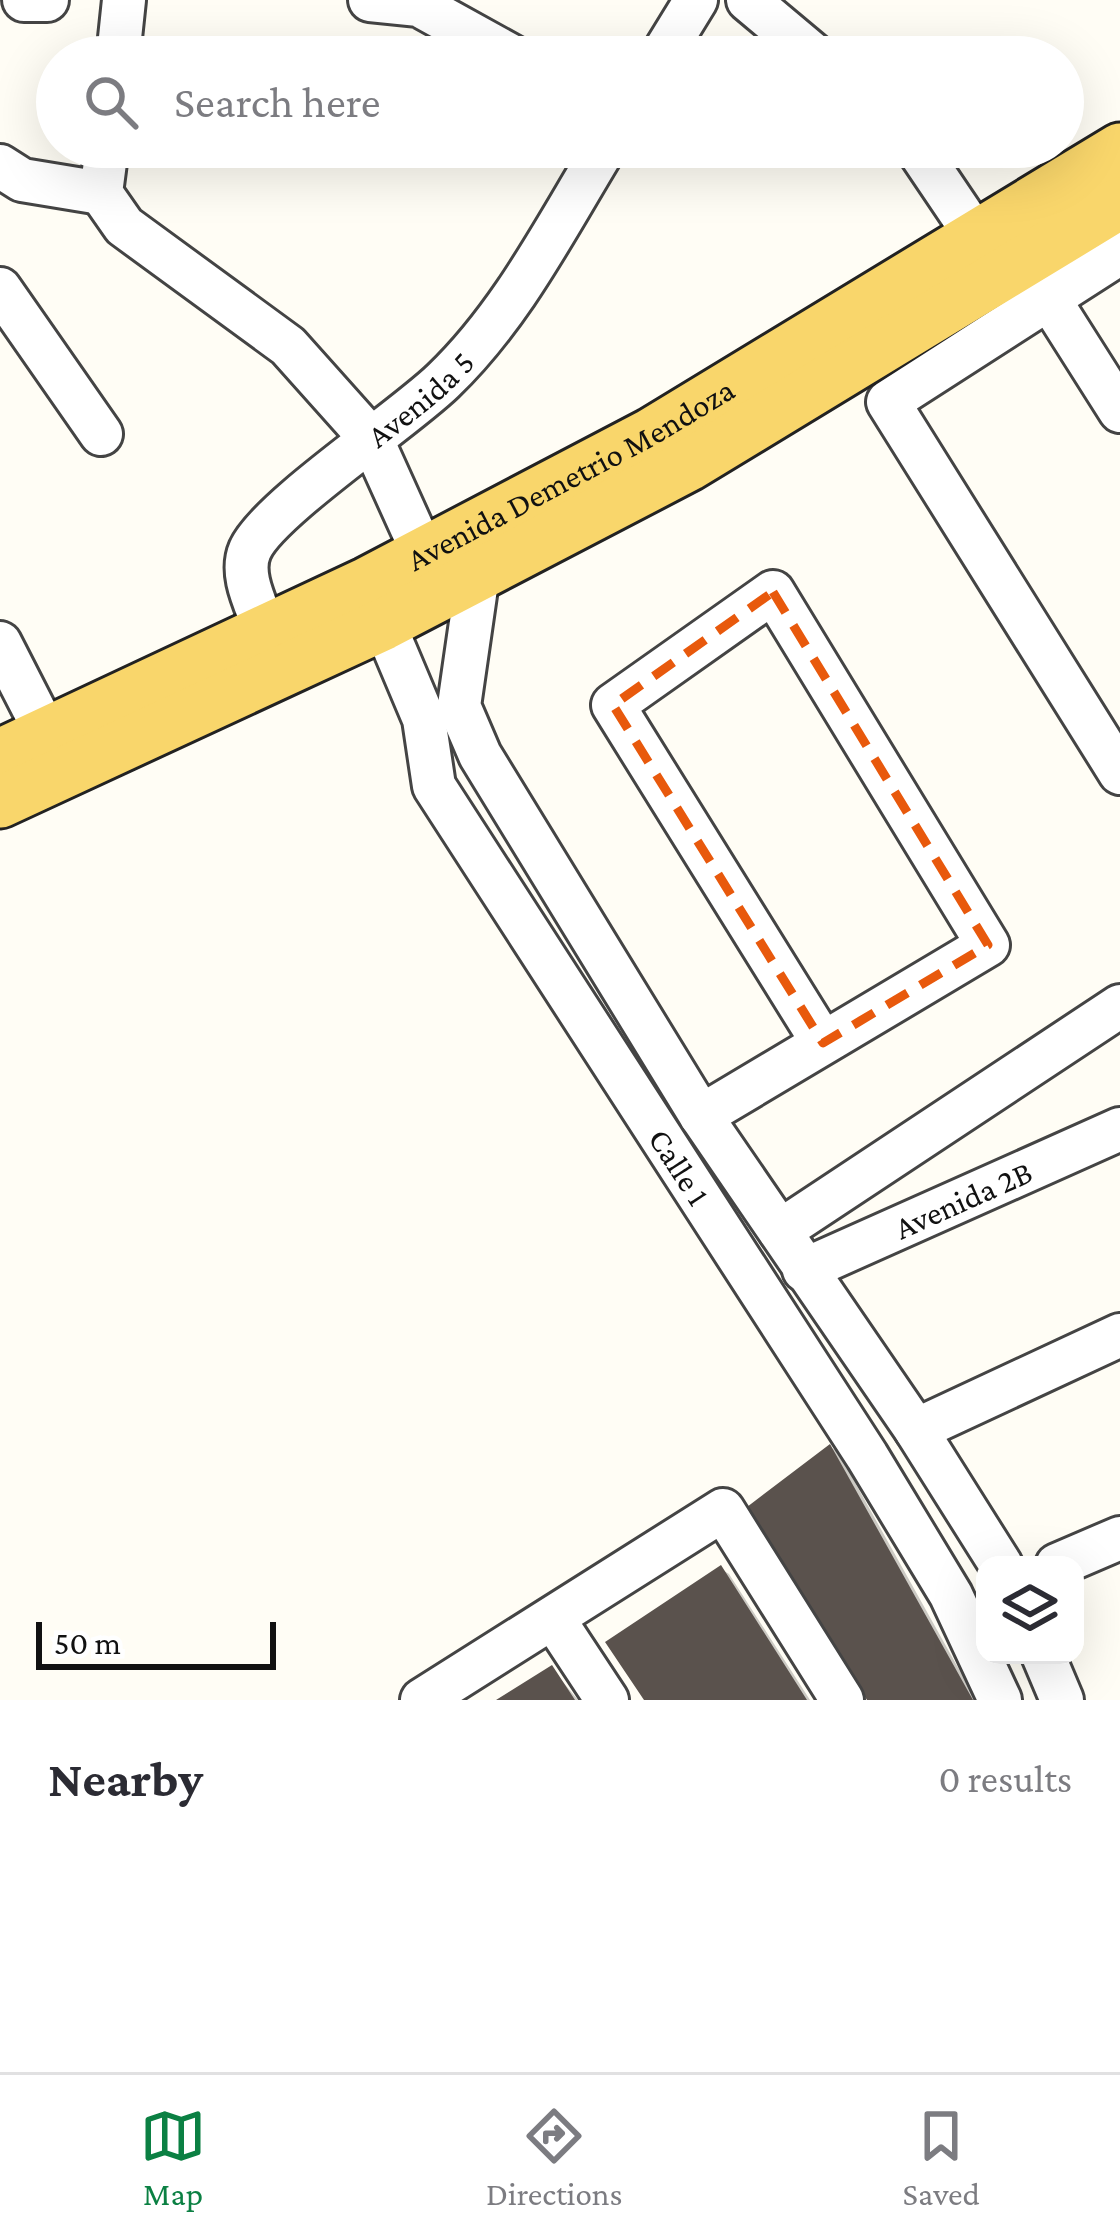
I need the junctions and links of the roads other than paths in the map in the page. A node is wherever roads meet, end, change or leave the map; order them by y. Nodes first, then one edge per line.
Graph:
1 (24, 0) edge
2 (46, 0) edge
3 (124, 0) edge
4 (370, 0) edge
5 (696, 0) edge
6 (748, 0) edge
7 (120, 36) edge
8 (475, 36) edge
9 (674, 36) edge
10 (791, 36) edge
11 (1120, 149) edge
12 (0, 166) edge
13 (104, 168) edge
14 (592, 168) edge
15 (930, 168) edge
16 (101, 193) junction
17 (1120, 203) edge
18 (976, 236) junction
19 (1120, 253) edge
20 (0, 289) edge
21 (1049, 299) junction
22 (1120, 411) edge
23 (101, 434) dead end
24 (372, 440) junction
25 (423, 553) junction
26 (478, 574) junction
27 (384, 624) junction
28 (265, 630) junction
29 (0, 643) edge
30 (442, 712) junction
31 (46, 733) junction
32 (0, 754) edge
33 (1120, 773) edge
34 (0, 802) edge
35 (1120, 1006) edge
36 (823, 1043) junction
37 (701, 1116) junction
38 (1120, 1129) edge
39 (780, 1231) junction
40 (804, 1270) junction
41 (1120, 1335) edge
42 (916, 1430) junction
43 (1120, 1538) edge
44 (995, 1556) edge
45 (1078, 1556) edge
46 (972, 1605) edge
47 (553, 1618) junction
48 (1047, 1664) edge
49 (422, 1700) edge
50 (607, 1700) edge
51 (842, 1700) edge
52 (1000, 1700) edge
53 (1062, 1700) edge

1 - 2 street
3 - 7 street
4 - 8 street
5 - 9 street
6 - 10 street
11 - 18 main road, Avenida Demetrio Mendoza
12 - 16 street
13 - 16 street
14 - 24 street, Avenida 5
15 - 18 street
16 - 24 street
17 - 26 main road, Avenida Demetrio Mendoza
18 - 25 main road, Avenida Demetrio Mendoza
19 - 21 street
20 - 23 street
21 - 22 street
21 - 33 street
24 - 25 street
24 - 28 street, Avenida 5
25 - 28 main road, Avenida Demetrio Mendoza
26 - 27 main road, Avenida Demetrio Mendoza
26 - 30 street, Calle 1
27 - 30 street, Calle 1
27 - 34 main road, Avenida Demetrio Mendoza
28 - 31 main road, Avenida Demetrio Mendoza
29 - 31 street
30 - 37 street, Calle 1
30 - 46 street, Calle 1
31 - 32 main road, Avenida Demetrio Mendoza
35 - 39 street
36 - 36 street
36 - 37 street
37 - 39 street, Calle 1
38 - 40 street, Avenida 2B
39 - 40 street, Calle 1
40 - 42 street, Calle 1
41 - 42 street
42 - 44 street, Calle 1
43 - 45 street
46 - 52 street, Calle 1
47 - 49 street
47 - 50 street
47 - 51 street
48 - 53 street

